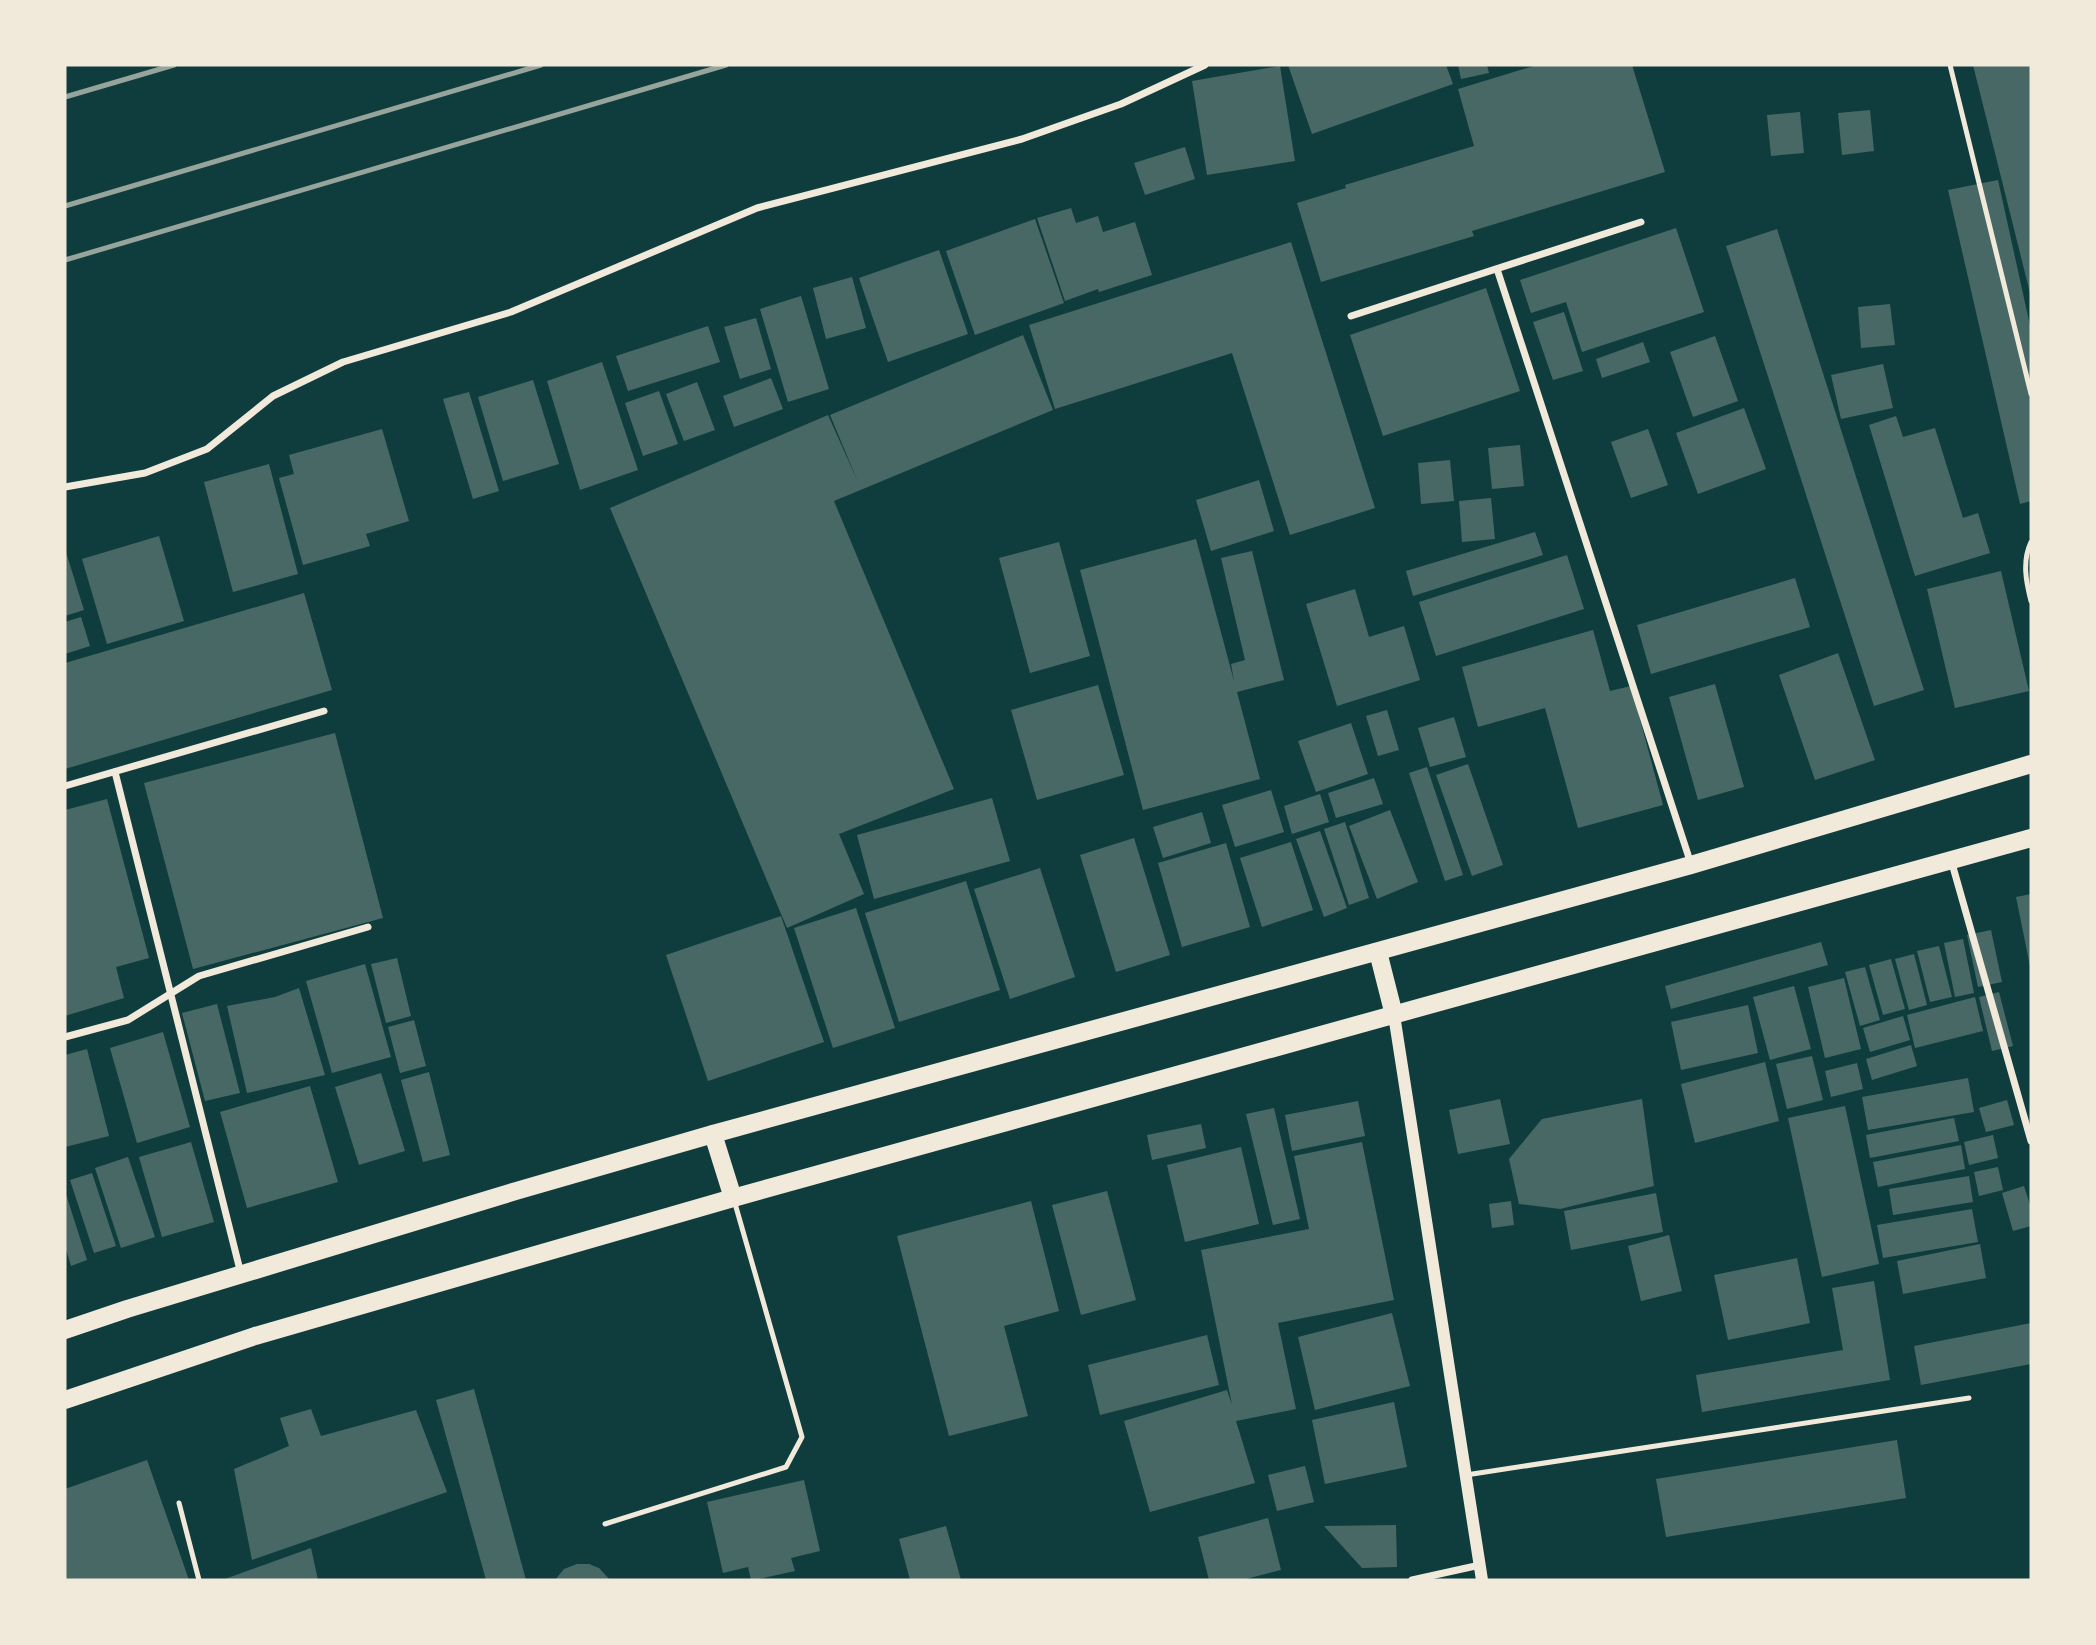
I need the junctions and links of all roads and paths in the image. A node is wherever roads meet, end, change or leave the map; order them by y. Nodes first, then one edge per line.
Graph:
1 (1205, 65) edge
2 (1950, 65) edge
3 (1641, 222) dead end
4 (1497, 269) junction
5 (1351, 316) dead end
6 (2031, 394) edge
7 (65, 486) edge
8 (2031, 542) edge
9 (2031, 601) edge
10 (324, 711) dead end
11 (2031, 764) edge
12 (115, 772) junction
13 (65, 786) edge
14 (2031, 838) edge
15 (1951, 860) junction
16 (1691, 865) junction
17 (368, 927) dead end
18 (1377, 952) junction
19 (170, 995) junction
20 (1394, 1015) junction
21 (65, 1037) edge
22 (713, 1134) junction
23 (2031, 1141) edge
24 (733, 1198) junction
25 (241, 1276) junction
26 (65, 1330) edge
27 (1969, 1398) dead end
28 (65, 1400) edge
29 (1466, 1475) junction
30 (179, 1503) dead end
31 (605, 1524) dead end
32 (1480, 1565) junction
33 (199, 1580) edge
34 (1412, 1580) edge
35 (1482, 1580) edge

1 - 7 street
2 - 6 lane
3 - 4 street
4 - 5 street
4 - 16 street
8 - 9 lane
10 - 12 street
11 - 16 main road
12 - 13 street
12 - 19 street
14 - 15 main road
15 - 20 main road
15 - 23 street
16 - 18 main road
17 - 19 street
18 - 20 main road
18 - 22 main road
19 - 21 street
19 - 25 street
20 - 24 main road
20 - 29 street
22 - 24 main road
22 - 25 main road
24 - 28 main road
24 - 31 lane
25 - 26 main road
27 - 29 lane
29 - 32 street
30 - 33 lane
32 - 34 street
32 - 35 street

